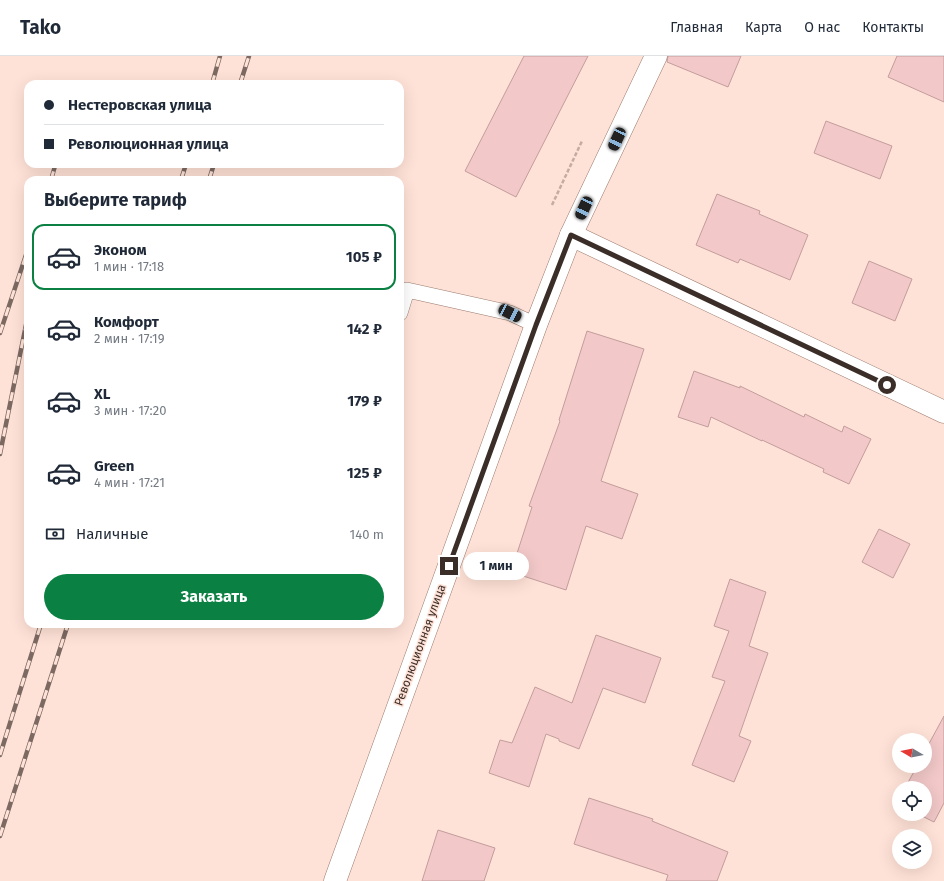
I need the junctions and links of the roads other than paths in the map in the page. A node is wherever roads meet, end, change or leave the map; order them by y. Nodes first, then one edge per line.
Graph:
1 (656, 56) edge
2 (571, 235) junction
3 (404, 288) edge
4 (536, 325) junction
5 (944, 412) edge
6 (335, 881) edge

1 - 2 main road, Революционная улица
2 - 4 main road, Революционная улица
2 - 5 main road
3 - 4 lane
4 - 6 main road, Революционная улица

